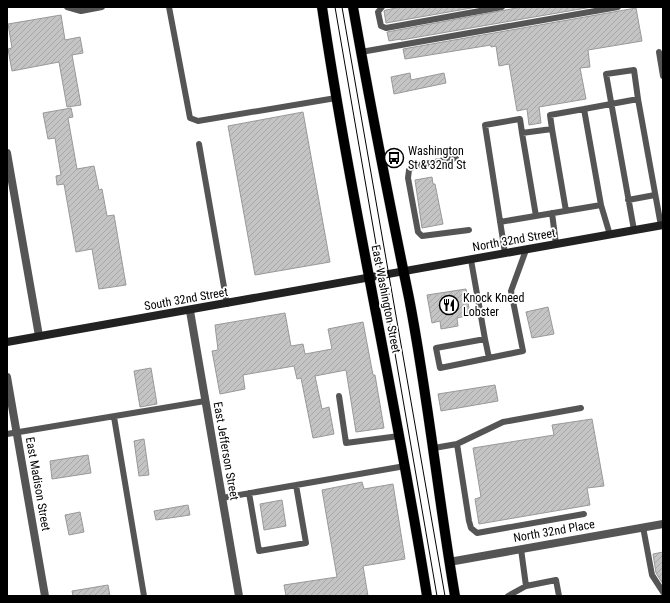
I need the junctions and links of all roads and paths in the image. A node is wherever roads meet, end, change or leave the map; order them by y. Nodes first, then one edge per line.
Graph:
1 (67, 7) edge
2 (102, 7) edge
3 (169, 7) edge
4 (322, 7) edge
5 (353, 7) edge
6 (382, 7) edge
7 (502, 7) edge
8 (618, 7) edge
9 (361, 52) junction
10 (659, 52) dead end
11 (663, 76) edge
12 (336, 98) junction
13 (638, 100) junction
14 (611, 104) junction
15 (584, 109) junction
16 (552, 129) junction
17 (522, 133) junction
18 (199, 144) dead end
19 (7, 153) edge
20 (456, 158) dead end
21 (655, 195) junction
22 (628, 200) junction
23 (601, 205) junction
24 (566, 211) junction
25 (552, 213) junction
26 (536, 216) junction
27 (500, 222) junction
28 (662, 225) edge
29 (469, 230) dead end
30 (634, 230) junction
31 (610, 235) junction
32 (556, 244) junction
33 (526, 250) junction
34 (505, 253) junction
35 (471, 260) junction
36 (403, 272) junction
37 (369, 278) junction
38 (227, 304) junction
39 (190, 311) junction
40 (39, 336) junction
41 (485, 339) junction
42 (7, 342) edge
43 (489, 358) junction
44 (7, 377) edge
45 (338, 396) dead end
46 (205, 401) junction
47 (581, 408) dead end
48 (114, 417) junction
49 (17, 433) junction
50 (7, 434) edge
51 (399, 436) junction
52 (457, 444) junction
53 (434, 448) junction
54 (405, 466) junction
55 (296, 485) junction
56 (249, 493) junction
57 (222, 498) junction
58 (584, 514) dead end
59 (663, 524) edge
60 (643, 527) junction
61 (521, 549) junction
62 (449, 562) junction
63 (526, 586) junction
64 (663, 592) edge
65 (45, 596) edge
66 (144, 596) edge
67 (239, 596) edge
68 (427, 596) edge
69 (455, 596) edge
70 (508, 596) edge
71 (559, 596) edge

1 - 2 lane
3 - 12 lane
4 - 12 main road, East Washington Street
5 - 9 main road, East Washington Street
6 - 7 lane
8 - 9 lane
9 - 36 main road, East Washington Street
10 - 11 lane
12 - 37 main road, East Washington Street
13 - 14 lane
13 - 14 lane
13 - 21 lane
14 - 15 lane
14 - 22 lane
15 - 16 lane
15 - 23 lane
16 - 17 lane
16 - 24 lane
17 - 26 lane
17 - 27 lane
18 - 38 lane
19 - 40 street
20 - 29 lane
21 - 22 lane
21 - 28 lane
22 - 30 lane
23 - 24 lane
23 - 31 lane
24 - 25 lane
25 - 26 lane
25 - 32 lane
26 - 27 lane
27 - 34 lane
28 - 30 main road, North 32nd Street
30 - 31 main road, North 32nd Street
31 - 32 main road, North 32nd Street
32 - 33 main road, North 32nd Street
33 - 34 main road, North 32nd Street
33 - 43 lane
34 - 35 main road, North 32nd Street
35 - 36 main road, North 32nd Street
35 - 41 lane
36 - 37 main road, North 32nd Street
36 - 53 main road, East Washington Street
37 - 38 main road, South 32nd Street
37 - 51 main road, East Washington Street
38 - 39 main road, South 32nd Street
39 - 40 main road, South 32nd Street
39 - 46 street, East Jefferson Street
40 - 42 main road, South 32nd Street
41 - 43 lane
41 - 43 lane
44 - 49 street, East Madison Street
45 - 51 lane
46 - 48 lane
46 - 57 street, East Jefferson Street
47 - 52 lane
48 - 49 lane
48 - 66 lane
49 - 50 lane
49 - 65 street, East Madison Street
51 - 54 main road, East Washington Street
52 - 53 lane
52 - 58 lane
53 - 62 main road, East Washington Street
54 - 55 lane
54 - 68 main road, East Washington Street
55 - 56 lane
55 - 56 lane
56 - 57 lane
57 - 67 street, East Jefferson Street
59 - 60 street, North 32nd Place
60 - 61 street, North 32nd Place
60 - 64 lane
61 - 62 street, North 32nd Place
61 - 63 lane
62 - 69 main road, East Washington Street
63 - 70 lane
63 - 71 lane

